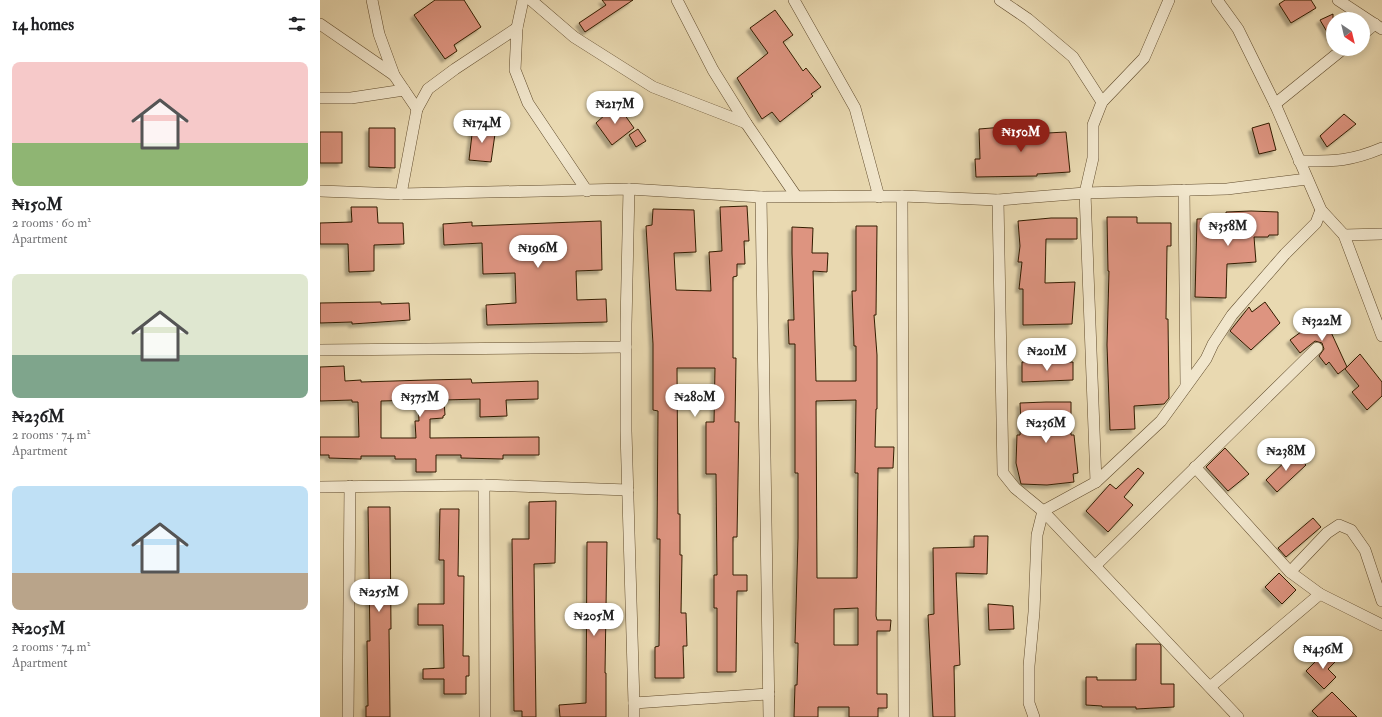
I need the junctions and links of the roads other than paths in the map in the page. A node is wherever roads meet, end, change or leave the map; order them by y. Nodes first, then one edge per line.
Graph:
1 (372, 0) edge
2 (523, 0) edge
3 (531, 0) edge
4 (677, 0) edge
5 (794, 0) edge
6 (1000, 0) edge
7 (1169, 0) edge
8 (1217, 0) edge
9 (1338, 0) edge
10 (320, 24) edge
11 (1378, 27) edge
12 (517, 28) junction
13 (1335, 56) edge
14 (394, 75) junction
15 (404, 90) junction
16 (320, 98) edge
17 (1102, 102) junction
18 (1275, 104) junction
19 (417, 109) junction
20 (746, 123) junction
21 (1382, 148) edge
22 (1298, 161) junction
23 (1307, 179) junction
24 (629, 189) junction
25 (1184, 190) junction
26 (320, 191) edge
27 (587, 191) junction
28 (1085, 193) junction
29 (401, 194) junction
30 (796, 196) junction
31 (902, 196) junction
32 (761, 197) junction
33 (879, 197) junction
34 (998, 200) junction
35 (1322, 210) junction
36 (1382, 234) edge
37 (1344, 235) junction
38 (1382, 336) edge
39 (626, 347) junction
40 (1317, 348) dead end
41 (320, 350) edge
42 (1186, 386) junction
43 (1195, 467) junction
44 (1096, 482) junction
45 (484, 485) junction
46 (350, 486) junction
47 (320, 487) edge
48 (628, 490) junction
49 (1043, 511) junction
50 (1095, 566) junction
51 (1290, 572) junction
52 (1320, 594) junction
53 (1382, 601) edge
54 (1382, 625) edge
55 (1210, 687) junction
56 (768, 694) junction
57 (634, 703) junction
58 (348, 717) edge
59 (485, 717) edge
60 (634, 717) edge
61 (769, 717) edge
62 (904, 717) edge
63 (1034, 717) edge
64 (1238, 717) edge

1 - 14 street
2 - 12 street
3 - 20 street
4 - 20 street
5 - 33 street
6 - 17 street
7 - 17 street
8 - 18 street
9 - 11 street
10 - 14 street
12 - 19 street
12 - 27 street
13 - 18 street
14 - 15 street
15 - 16 street
15 - 19 street
17 - 28 street
18 - 22 street
19 - 29 street
20 - 30 street
21 - 22 street
22 - 23 street
23 - 25 street
23 - 35 street
24 - 27 street
24 - 32 street
24 - 39 street
25 - 28 street
25 - 42 street
26 - 29 street
27 - 29 street
28 - 34 street
28 - 44 street
30 - 32 street
30 - 33 street
31 - 33 street
31 - 34 street
31 - 62 street
32 - 56 street
34 - 49 street
35 - 37 street
35 - 42 street
36 - 37 street
37 - 38 street
39 - 41 street
39 - 48 street
40 - 43 street
42 - 44 street
43 - 50 street
43 - 51 street
44 - 49 street
45 - 46 street
45 - 48 street
45 - 59 street
46 - 47 street
46 - 58 street
48 - 57 street
49 - 50 street
49 - 63 street
50 - 55 street
51 - 52 street
51 - 53 street
52 - 54 street
52 - 55 street
55 - 64 street
56 - 57 street
56 - 61 street
57 - 60 street

